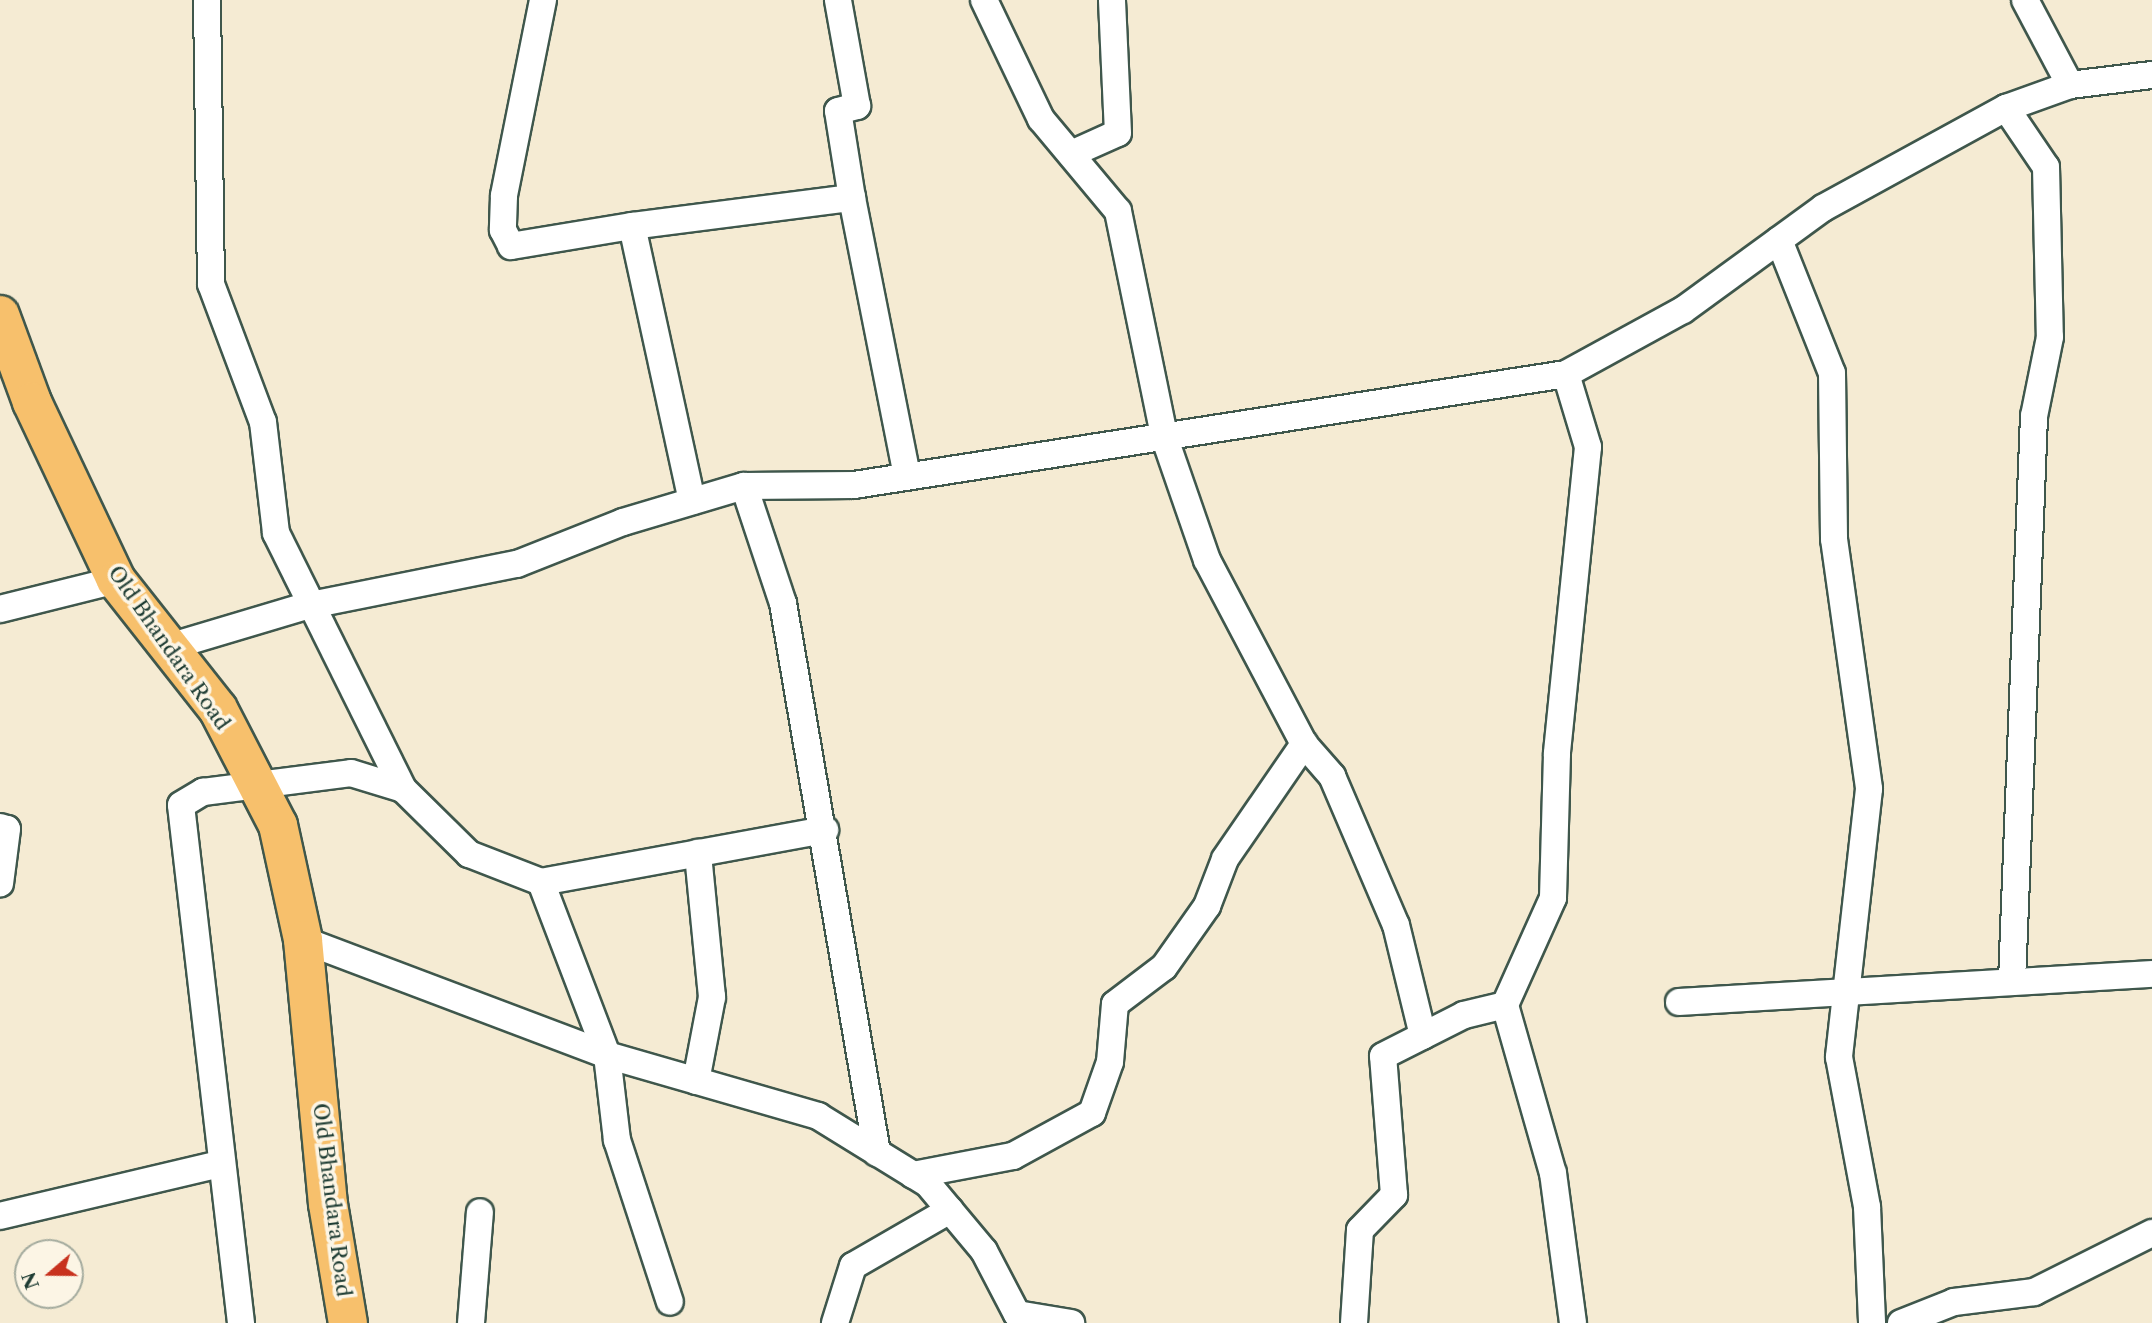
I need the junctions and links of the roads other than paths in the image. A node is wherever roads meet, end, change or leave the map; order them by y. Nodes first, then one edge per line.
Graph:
1 (207, 0) edge
2 (543, 0) edge
3 (838, 0) edge
4 (984, 0) edge
5 (1112, 0) edge
6 (2025, 0) edge
7 (2152, 75) edge
8 (2070, 85) junction
9 (2006, 108) junction
10 (1071, 154) junction
11 (852, 198) junction
12 (632, 226) junction
13 (1779, 240) junction
14 (0, 315) edge
15 (1566, 374) junction
16 (1164, 436) junction
17 (907, 476) junction
18 (744, 486) junction
19 (692, 501) junction
20 (116, 580) junction
21 (306, 606) junction
22 (0, 609) edge
23 (172, 646) junction
24 (1304, 744) junction
25 (259, 788) junction
26 (403, 789) junction
27 (0, 827) edge
28 (825, 830) junction
29 (698, 853) junction
30 (541, 882) junction
31 (0, 884) edge
32 (303, 940) junction
33 (2152, 974) edge
34 (2012, 982) junction
35 (1846, 992) junction
36 (1679, 1002) dead end
37 (1505, 1005) junction
38 (1423, 1036) junction
39 (607, 1055) junction
40 (696, 1081) junction
41 (877, 1153) junction
42 (220, 1164) junction
43 (913, 1175) junction
44 (950, 1210) junction
45 (480, 1212) dead end
46 (0, 1216) edge
47 (2152, 1233) edge
48 (670, 1302) dead end
49 (241, 1323) edge
50 (348, 1323) edge
51 (471, 1323) edge
52 (835, 1323) edge
53 (1071, 1323) edge
54 (1354, 1323) edge
55 (1573, 1323) edge
56 (1872, 1323) edge
57 (1901, 1323) edge

1 - 21 street
2 - 12 street
3 - 11 street
4 - 10 street
5 - 10 street
6 - 8 street
7 - 8 street
8 - 9 street
9 - 13 street
9 - 34 street
10 - 16 street
11 - 12 street
11 - 17 street
12 - 19 street
13 - 15 street
13 - 35 street
14 - 20 highway, Old Bhandara Road
15 - 16 street
15 - 37 street
16 - 17 street
16 - 24 street
17 - 18 street
18 - 19 street
18 - 28 street
19 - 21 street
20 - 22 street
20 - 23 highway, Old Bhandara Road
21 - 23 street
21 - 26 street
23 - 25 highway, Old Bhandara Road
24 - 38 street
24 - 43 street
25 - 26 street
25 - 32 highway, Old Bhandara Road
25 - 42 street
26 - 30 street
27 - 31 street
28 - 29 street
28 - 41 street
29 - 30 street
29 - 40 street
30 - 39 street
32 - 39 street
32 - 50 highway, Old Bhandara Road
33 - 34 street
34 - 35 street
35 - 36 street
35 - 56 street
37 - 38 street
37 - 55 street
38 - 54 street
39 - 40 street
39 - 48 street
40 - 41 street
41 - 43 street
42 - 46 street
42 - 49 street
43 - 44 street
44 - 52 street
44 - 53 street
45 - 51 street
47 - 57 street

